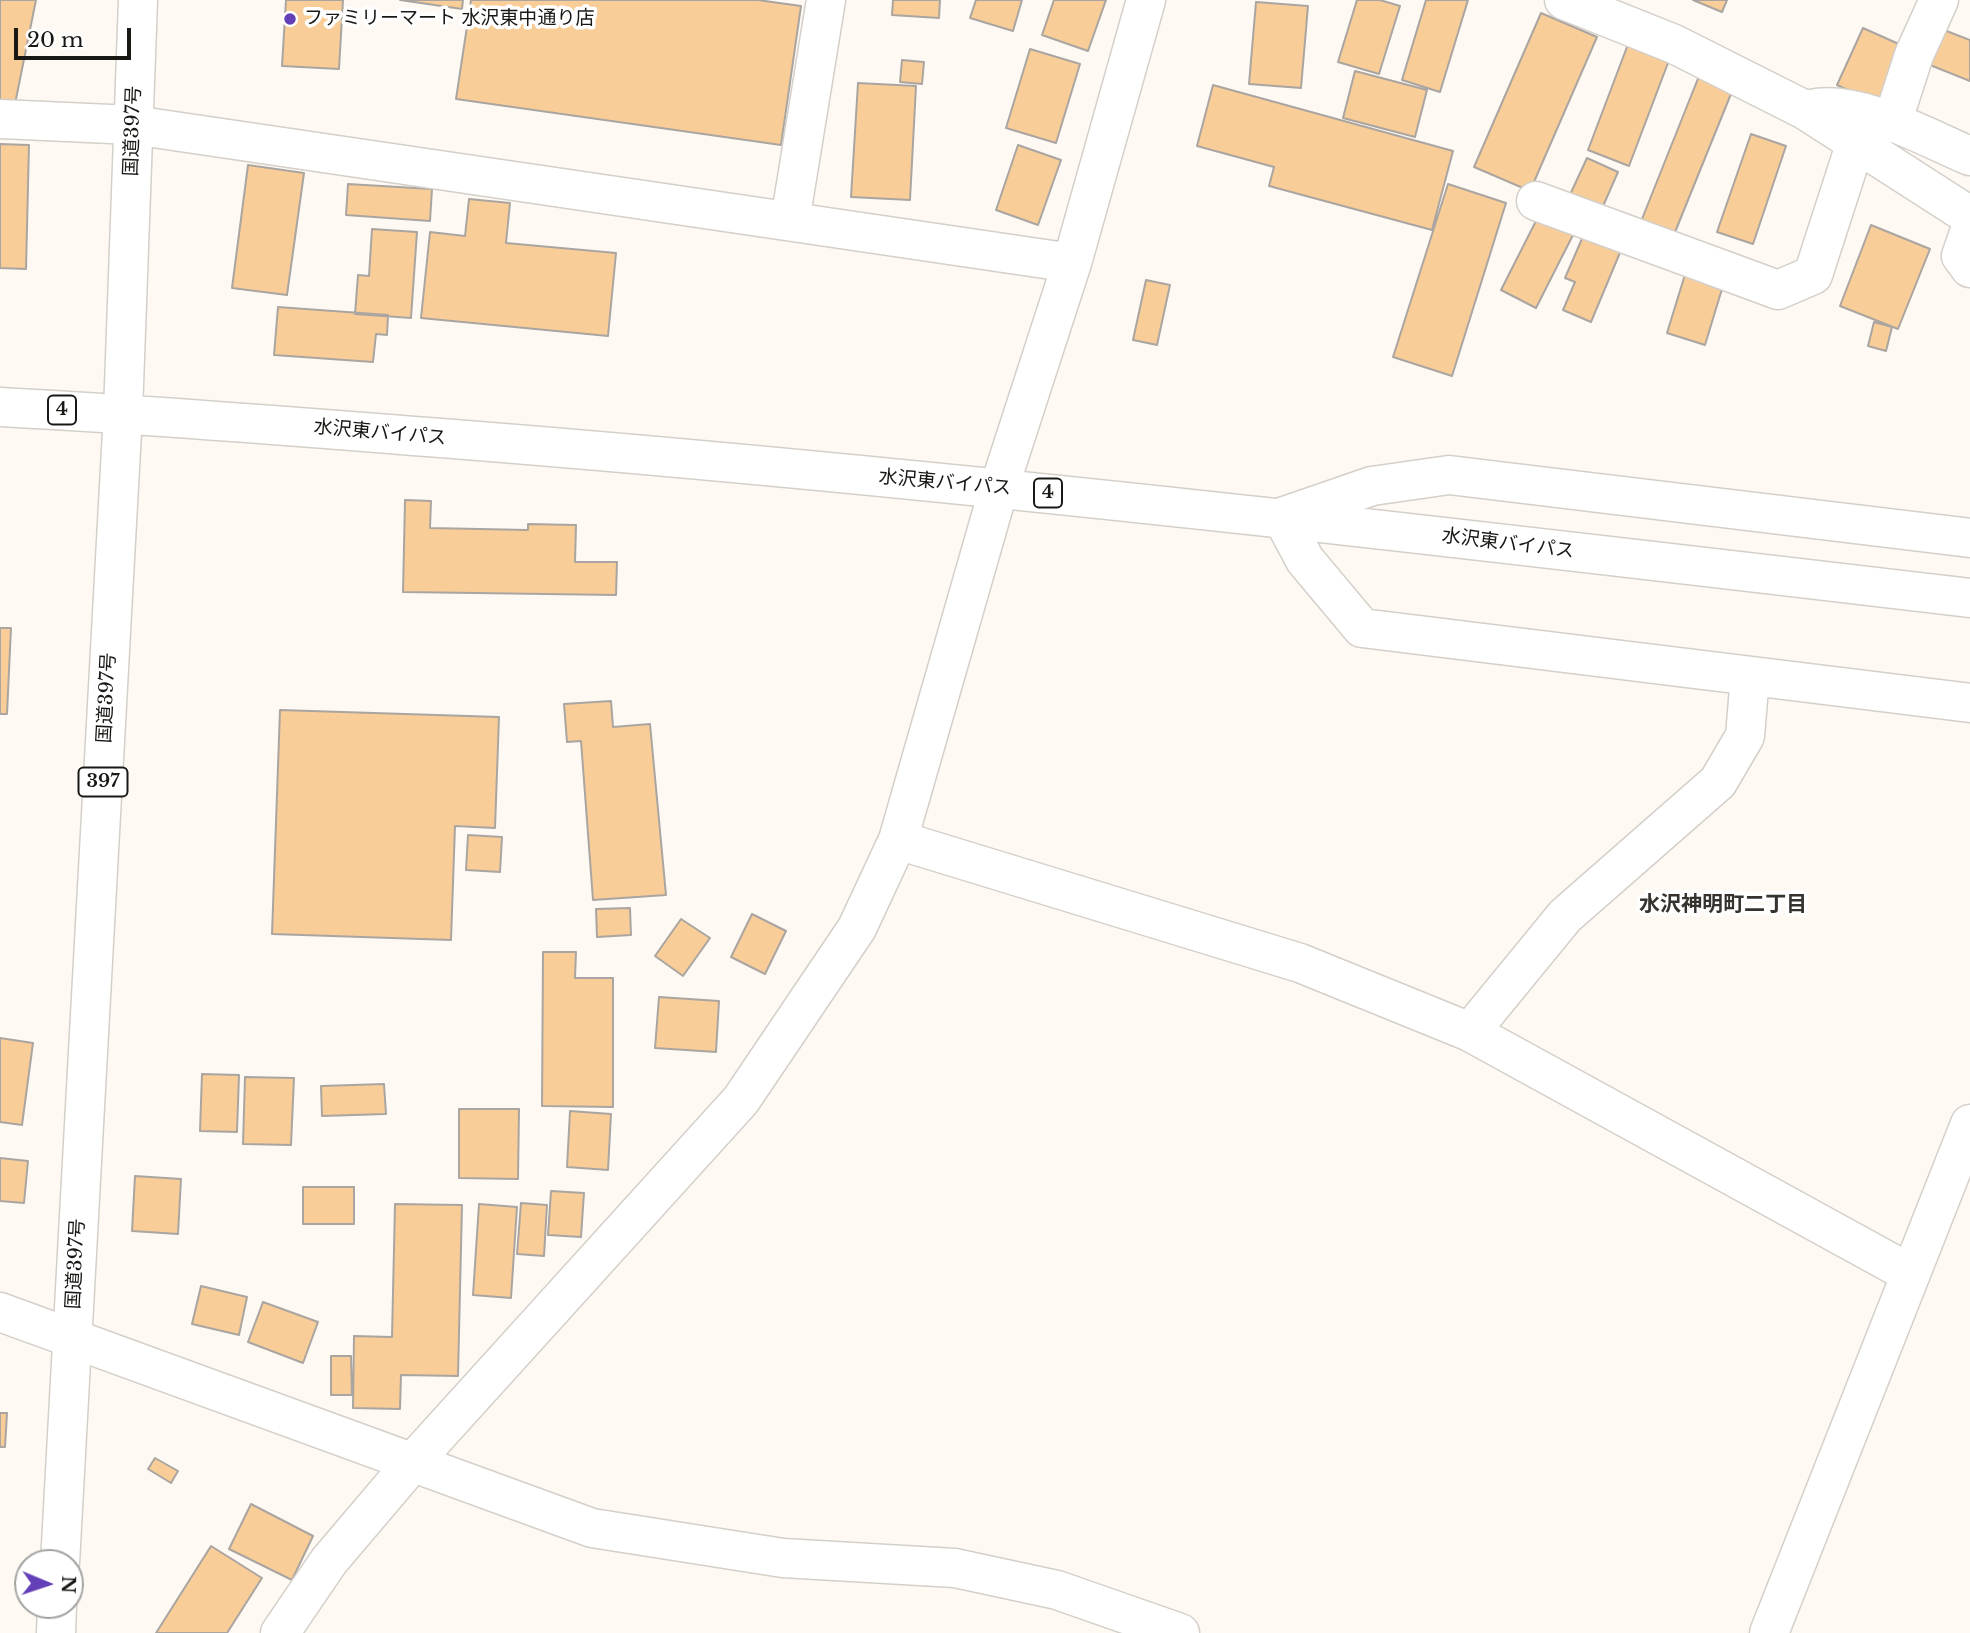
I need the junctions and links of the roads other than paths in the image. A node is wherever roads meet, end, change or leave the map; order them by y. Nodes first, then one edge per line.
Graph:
1 (138, 0) edge
2 (826, 0) edge
3 (1146, 0) edge
4 (1564, 0) edge
5 (1939, 0) edge
6 (1805, 110) junction
7 (0, 119) edge
8 (1892, 123) junction
9 (133, 125) junction
10 (1856, 142) junction
11 (1970, 156) edge
12 (1536, 201) dead end
13 (1970, 216) edge
14 (790, 221) junction
15 (1970, 230) edge
16 (1072, 263) junction
17 (1970, 268) edge
18 (0, 407) edge
19 (123, 413) junction
20 (999, 488) junction
21 (1282, 517) junction
22 (1970, 538) edge
23 (1970, 598) edge
24 (1750, 676) junction
25 (1970, 703) edge
26 (898, 840) junction
27 (1470, 1032) junction
28 (1970, 1124) edge
29 (1911, 1274) junction
30 (0, 1311) edge
31 (72, 1336) junction
32 (413, 1462) junction
33 (61, 1549) edge
34 (280, 1633) edge
35 (1180, 1633) edge
36 (1769, 1633) edge

1 - 9 main road, 国道397号 / 397
2 - 14 main road
3 - 16 main road
4 - 6 main road
5 - 8 main road
6 - 8 main road
6 - 10 main road
7 - 9 main road
8 - 11 main road
9 - 14 main road
9 - 19 main road, 国道397号 / 397
10 - 12 main road
10 - 13 main road
14 - 16 main road
15 - 17 main road
16 - 20 main road
18 - 19 main road, 水沢東バイパス / 4
19 - 20 main road, 水沢東バイパス / 4
19 - 31 main road, 国道397号 / 397
20 - 21 main road, 水沢東バイパス / 4
20 - 26 main road
21 - 22 main road
21 - 23 main road, 水沢東バイパス / 4
21 - 24 main road
24 - 25 main road
24 - 27 main road
26 - 27 main road
26 - 32 main road
27 - 29 main road
28 - 29 main road
29 - 36 main road
30 - 31 main road
31 - 32 main road
31 - 33 main road, 国道397号 / 397
32 - 34 main road
32 - 35 main road

